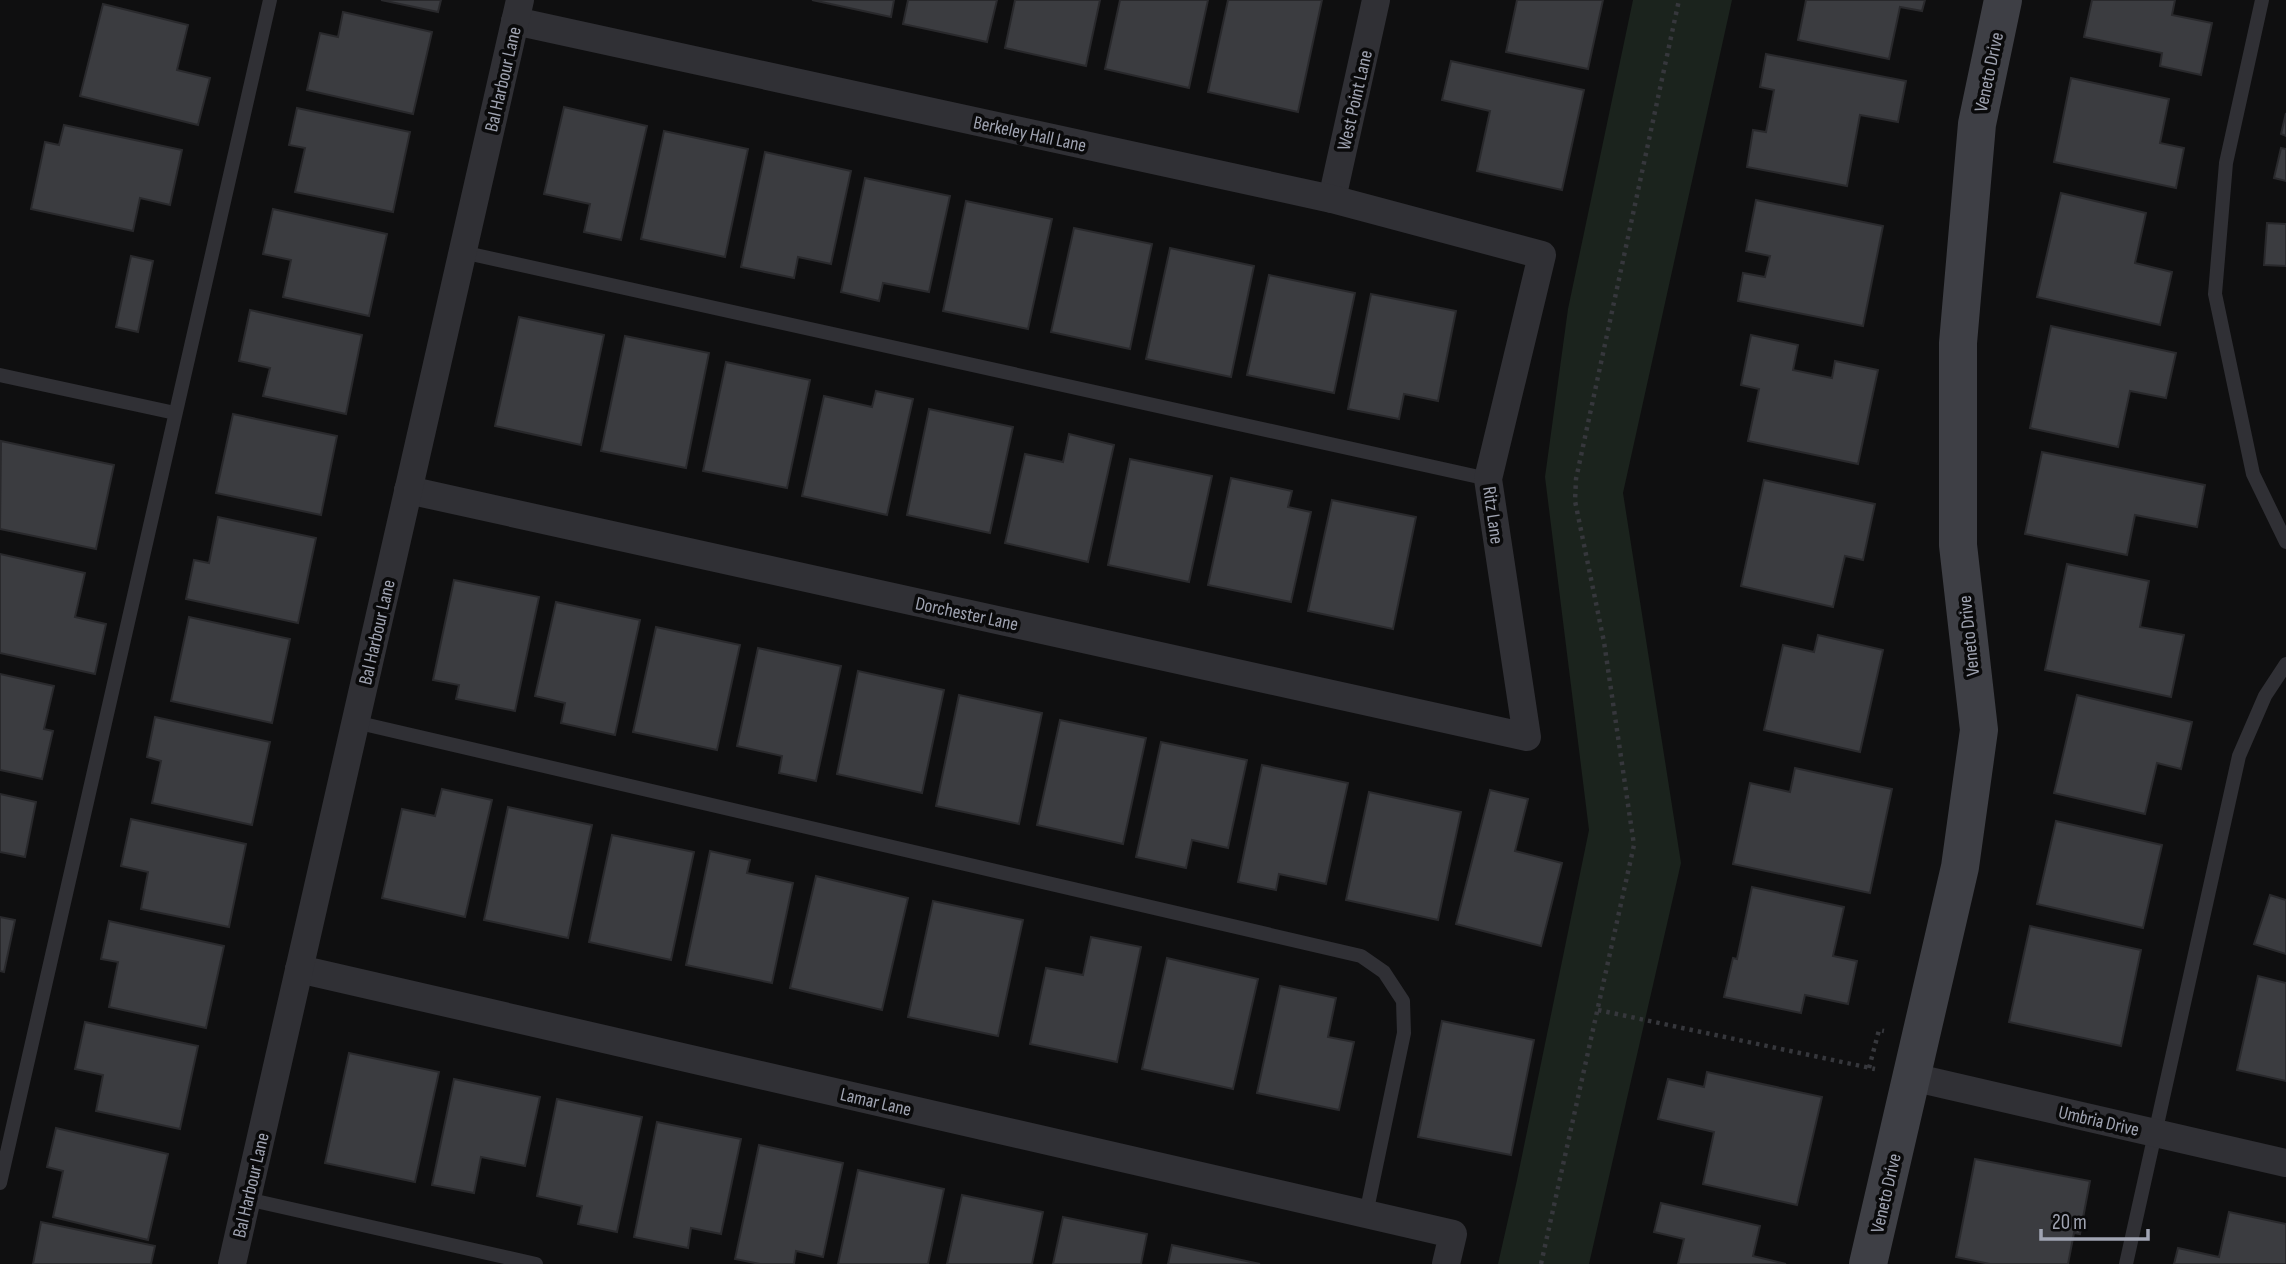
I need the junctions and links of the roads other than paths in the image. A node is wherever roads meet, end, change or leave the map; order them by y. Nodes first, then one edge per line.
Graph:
1 (270, 0) edge
2 (1376, 0) edge
3 (2003, 0) edge
4 (2262, 0) edge
5 (517, 11) edge
6 (1332, 199) junction
7 (462, 252) junction
8 (1542, 255) joint
9 (0, 375) edge
10 (175, 413) junction
11 (1488, 479) junction
12 (408, 490) junction
13 (2286, 542) edge
14 (2286, 664) edge
15 (355, 722) junction
16 (1527, 737) joint
17 (299, 969) junction
18 (1912, 1077) junction
19 (2156, 1133) junction
20 (2286, 1163) edge
21 (0, 1183) edge
22 (247, 1199) junction
23 (1366, 1214) junction
24 (232, 1264) edge
25 (537, 1264) edge
26 (1446, 1264) edge
27 (1868, 1264) edge
28 (2126, 1264) edge

1 - 10 lane
2 - 6 street, West Point Lane
3 - 18 street, Veneto Drive
4 - 13 lane
5 - 6 street, Berkeley Hall Lane
5 - 7 street, Bal Harbour Lane
6 - 8 street, Berkeley Hall Lane
7 - 11 lane
7 - 12 street, Bal Harbour Lane
8 - 11 street, Ritz Lane
9 - 10 lane
10 - 21 lane
11 - 16 street, Ritz Lane
12 - 15 street, Bal Harbour Lane
12 - 16 street, Dorchester Lane
14 - 19 lane
15 - 17 street, Bal Harbour Lane
15 - 23 lane
17 - 22 street, Bal Harbour Lane
17 - 23 street, Lamar Lane
18 - 19 street, Umbria Drive
18 - 27 street, Veneto Drive
19 - 20 street, Umbria Drive
19 - 28 lane
22 - 24 street, Bal Harbour Lane
22 - 25 lane
23 - 26 street, Lamar Lane

